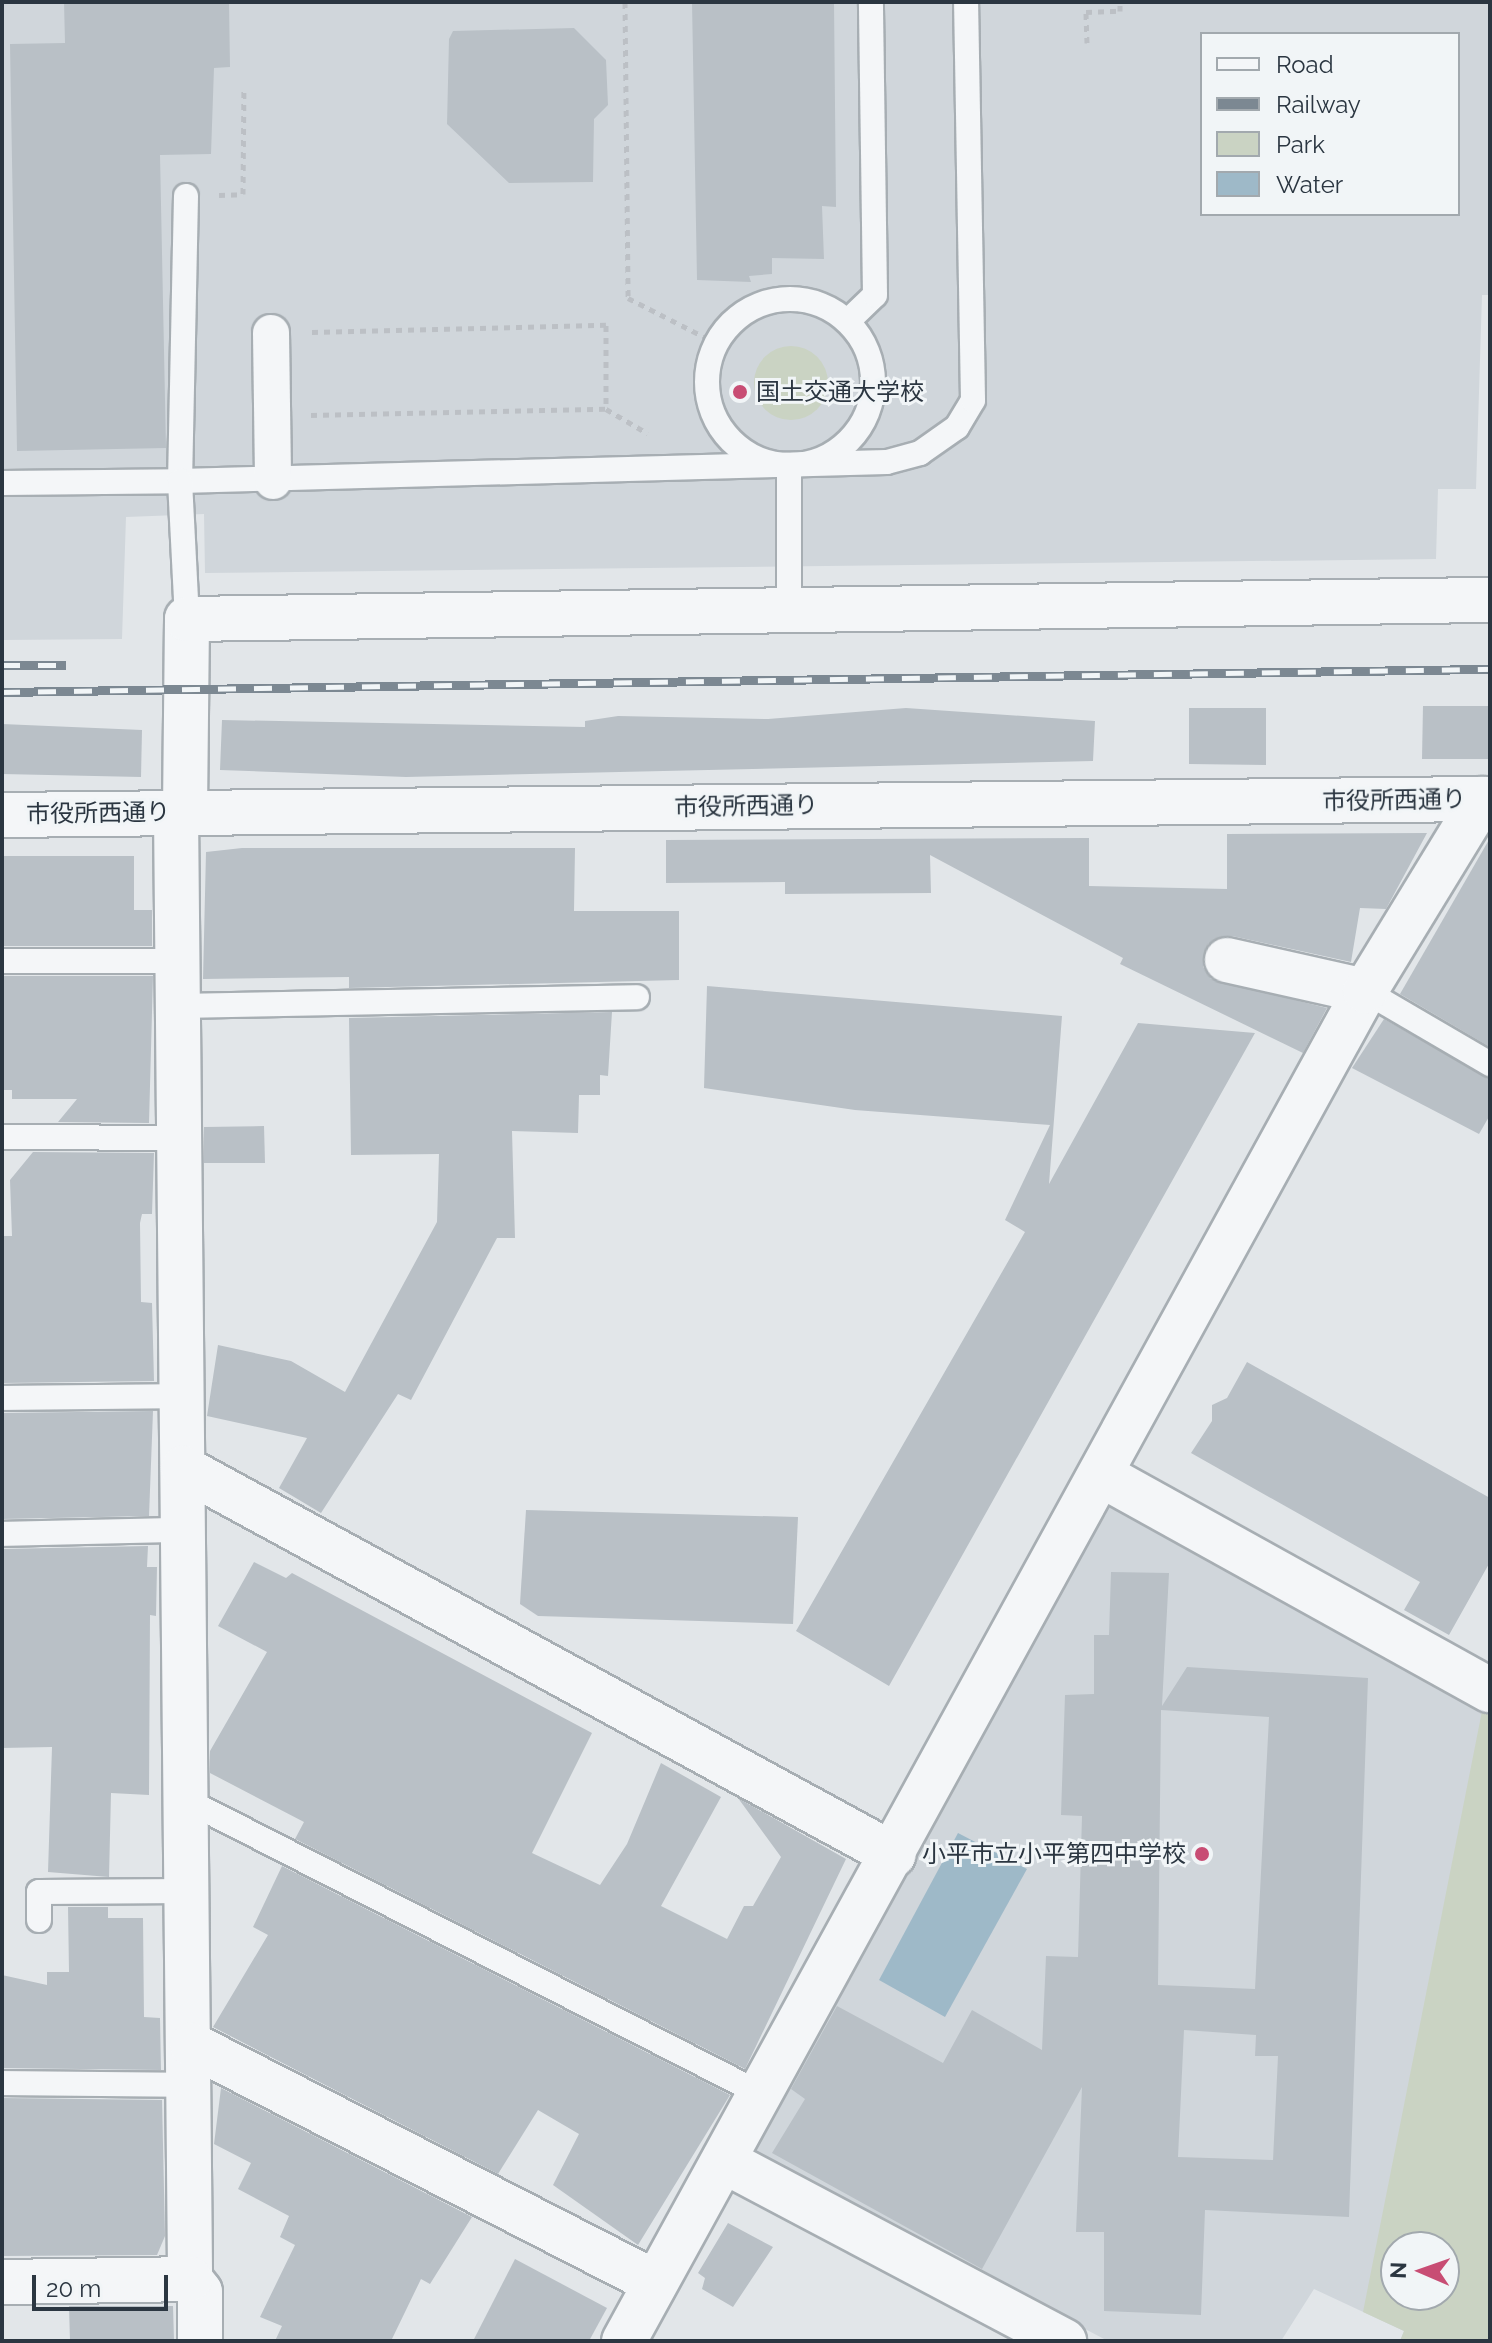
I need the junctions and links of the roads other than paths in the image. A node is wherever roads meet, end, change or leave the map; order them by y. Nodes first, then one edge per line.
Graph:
1 (871, 2) edge
2 (966, 2) edge
3 (186, 196) road end
4 (848, 321) junction
5 (271, 333) road end
6 (789, 465) junction
7 (180, 481) junction
8 (273, 481) junction
9 (2, 483) edge
10 (1490, 600) edge
11 (789, 613) junction
12 (187, 619) junction
13 (1486, 799) edge
14 (180, 811) junction
15 (2, 815) edge
16 (1227, 960) dead end
17 (2, 961) edge
18 (177, 961) junction
19 (1365, 991) junction
20 (637, 997) dead end
21 (178, 1006) junction
22 (1490, 1064) edge
23 (2, 1137) edge
24 (179, 1138) junction
25 (182, 1396) junction
26 (2, 1398) edge
27 (183, 1468) junction
28 (1105, 1477) junction
29 (183, 1530) junction
30 (2, 1534) edge
31 (1490, 1690) edge
32 (186, 1800) junction
33 (894, 1855) junction
34 (187, 1891) junction
35 (39, 1920) dead end
36 (192, 2065) junction
37 (2, 2083) edge
38 (761, 2094) junction
39 (724, 2161) junction
40 (190, 2279) junction
41 (2, 2282) edge
42 (656, 2283) junction
43 (200, 2341) edge
44 (624, 2341) edge
45 (1064, 2341) edge

1 - 4 lane
2 - 6 lane
3 - 7 lane
4 - 6 lane
4 - 6 lane
5 - 8 street
6 - 8 lane
6 - 11 lane
7 - 8 lane
7 - 9 lane
7 - 12 lane
10 - 11 street
11 - 12 street
12 - 14 street
13 - 14 street, 市役所西通り
13 - 19 street
14 - 15 street, 市役所西通り
14 - 18 street
16 - 19 street
17 - 18 lane
18 - 21 street
19 - 22 lane
19 - 28 street
20 - 21 lane
21 - 24 street
23 - 24 lane
24 - 25 street
25 - 26 lane
25 - 27 street
27 - 29 street
27 - 33 street
28 - 31 street
28 - 33 street
29 - 30 lane
29 - 32 street
32 - 34 street
32 - 38 lane
33 - 38 street
34 - 35 lane
34 - 36 street
36 - 37 lane
36 - 40 street
36 - 42 street
38 - 39 street
39 - 42 street
39 - 45 street
40 - 41 street
40 - 43 street
42 - 44 street

